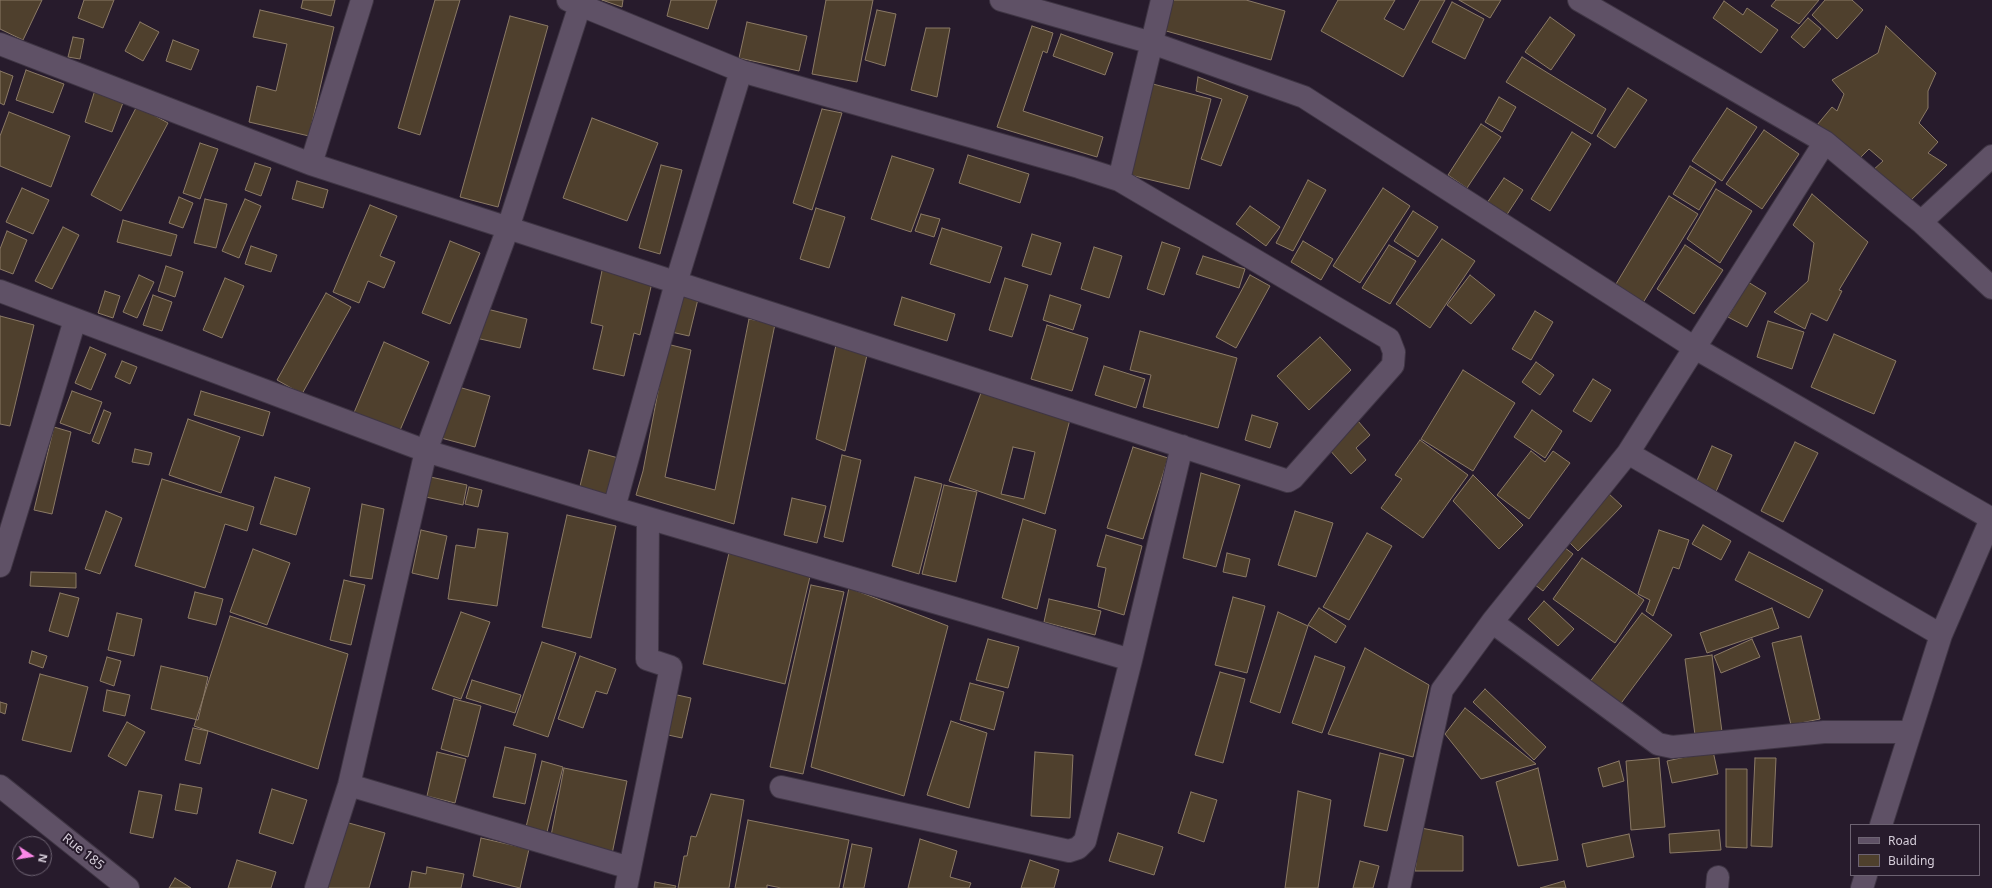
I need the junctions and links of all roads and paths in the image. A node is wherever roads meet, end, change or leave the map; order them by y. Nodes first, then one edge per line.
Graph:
1 (362, 0) edge
2 (1001, 0) edge
3 (1162, 0) edge
4 (1579, 0) edge
5 (574, 2) edge
6 (1152, 43) junction
7 (0, 44) edge
8 (741, 71) junction
9 (1825, 142) junction
10 (1992, 156) edge
11 (311, 164) junction
12 (1119, 180) junction
13 (1921, 222) junction
14 (508, 228) junction
15 (676, 282) junction
16 (1992, 288) edge
17 (0, 291) edge
18 (75, 320) junction
19 (1695, 348) junction
20 (1182, 446) junction
21 (426, 451) junction
22 (1628, 453) junction
23 (614, 508) junction
24 (648, 518) junction
25 (1992, 519) edge
26 (1, 558) edge
27 (1492, 622) junction
28 (1941, 635) junction
29 (1132, 660) junction
30 (1910, 732) junction
31 (349, 785) junction
32 (0, 786) edge
33 (781, 787) dead end
34 (1881, 824) edge
35 (1866, 876) edge
36 (628, 878) edge
37 (128, 888) edge
38 (316, 888) edge
39 (1399, 888) edge
40 (1862, 888) edge

1 - 11 street
2 - 6 street
3 - 6 street
4 - 9 street
5 - 8 street
5 - 14 street
6 - 12 street
6 - 19 street
7 - 11 street
8 - 12 street
8 - 15 street
9 - 13 street
9 - 19 street
10 - 13 street
11 - 14 street
12 - 20 street
13 - 16 street
14 - 15 street
14 - 21 street
15 - 20 street
15 - 23 street
17 - 18 street
18 - 21 street
18 - 26 street
19 - 22 street
19 - 25 street
20 - 29 street
21 - 23 street
21 - 31 street
22 - 27 street
22 - 28 street
23 - 24 street
24 - 29 street
24 - 36 street
25 - 28 street
27 - 30 street
27 - 39 street
28 - 30 street
29 - 33 street
30 - 34 street
31 - 36 street
31 - 38 street
32 - 37 street, Rue 185
35 - 40 street

